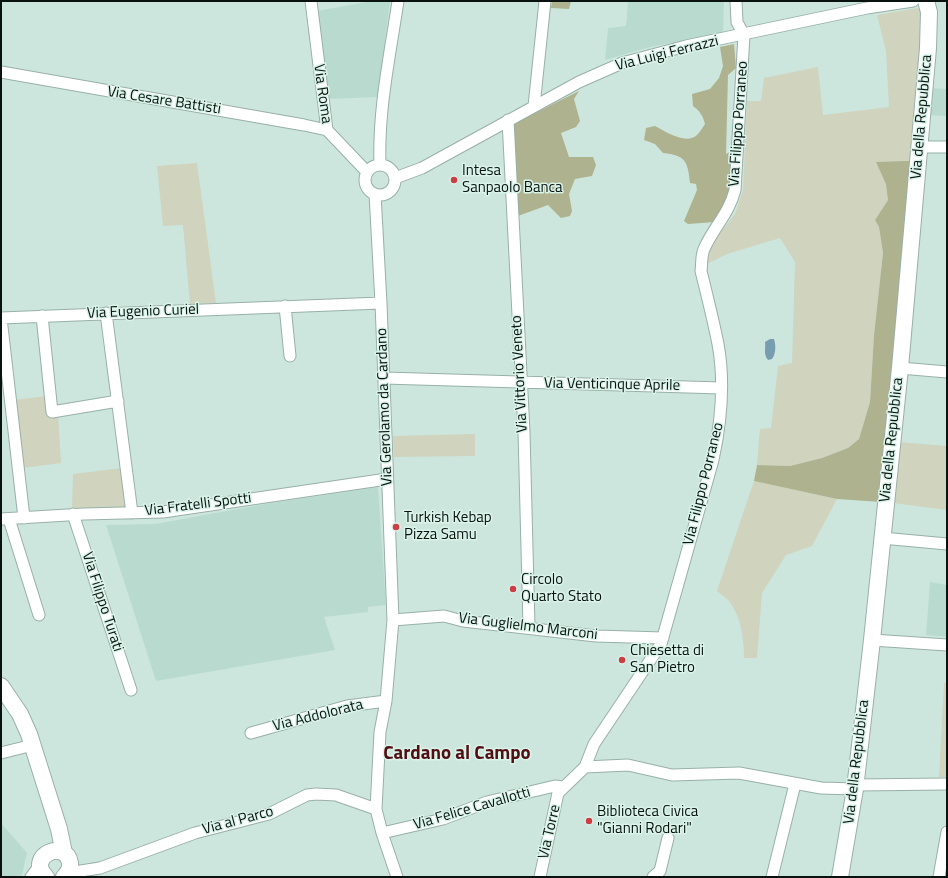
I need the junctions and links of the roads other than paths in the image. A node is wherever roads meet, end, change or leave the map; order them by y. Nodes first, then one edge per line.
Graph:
1 (311, 1) edge
2 (398, 1) edge
3 (545, 1) edge
4 (736, 1) edge
5 (913, 1) edge
6 (926, 1) edge
7 (744, 35) junction
8 (1, 72) edge
9 (534, 106) junction
10 (508, 120) junction
11 (327, 130) junction
12 (919, 146) junction
13 (947, 147) edge
14 (380, 164) junction
15 (367, 172) junction
16 (395, 178) junction
17 (375, 194) junction
18 (381, 303) junction
19 (285, 306) junction
20 (106, 313) junction
21 (42, 316) junction
22 (1, 318) edge
23 (290, 356) dead end
24 (900, 368) junction
25 (947, 372) edge
26 (384, 378) junction
27 (521, 383) junction
28 (721, 388) junction
29 (118, 401) junction
30 (387, 479) junction
31 (132, 513) junction
32 (73, 514) junction
33 (24, 518) junction
34 (5, 519) edge
35 (882, 538) junction
36 (947, 544) edge
37 (39, 615) dead end
38 (393, 620) junction
39 (529, 627) junction
40 (663, 638) junction
41 (872, 640) junction
42 (947, 644) edge
43 (1, 686) edge
44 (131, 690) dead end
45 (386, 701) junction
46 (251, 733) dead end
47 (33, 745) junction
48 (1, 753) edge
49 (585, 767) junction
50 (795, 784) junction
51 (947, 784) edge
52 (563, 787) junction
53 (855, 787) junction
54 (376, 809) junction
55 (53, 810) junction
56 (947, 832) edge
57 (382, 833) junction
58 (668, 838) dead end
59 (41, 868) edge
60 (66, 869) edge
61 (397, 877) edge
62 (540, 877) edge
63 (653, 877) edge
64 (772, 877) edge
65 (840, 877) edge
66 (939, 877) edge

1 - 11 street, Via Roma
2 - 14 street
3 - 9 street
4 - 7 street
5 - 7 street, Via Luigi Ferrazzi
6 - 12 street, Via della Repubblica
7 - 9 street, Via Luigi Ferrazzi
7 - 28 street, Via Filippo Porraneo
8 - 11 street, Via Cesare Battisti
9 - 10 street, Via Luigi Ferrazzi
10 - 16 street, Via Luigi Ferrazzi
10 - 27 street, Via Vittorio Veneto
11 - 15 street, Via Roma
12 - 13 street
12 - 24 street, Via della Repubblica
14 - 15 street
14 - 16 street
15 - 17 street
16 - 17 street
17 - 18 street, Via Gerolamo da Cardano
18 - 19 street, Via Eugenio Curiel
18 - 26 street, Via Gerolamo da Cardano
19 - 20 street, Via Eugenio Curiel
19 - 23 street
20 - 21 street, Via Eugenio Curiel
20 - 29 street
21 - 22 street, Via Eugenio Curiel
21 - 29 street
22 - 33 street
24 - 25 street
24 - 35 street, Via della Repubblica
26 - 27 street, Via Venticinque Aprile
26 - 30 street, Via Gerolamo da Cardano
27 - 28 street, Via Venticinque Aprile
27 - 39 street, Via Vittorio Veneto
28 - 40 street, Via Filippo Porraneo
29 - 31 street
30 - 31 street, Via Fratelli Spotti
30 - 38 street, Via Gerolamo da Cardano
31 - 32 street, Via Fratelli Spotti
32 - 33 street, Via Fratelli Spotti
32 - 44 street, Via Filippo Turati
33 - 34 street, Via Fratelli Spotti
34 - 37 street, Via Fratelli Spotti
35 - 36 street
35 - 41 street, Via della Repubblica
38 - 39 street, Via Guglielmo Marconi
38 - 45 street, Via Gerolamo da Cardano
39 - 40 street, Via Guglielmo Marconi
40 - 49 street, Via Filippo Porraneo
41 - 42 street
41 - 53 street, Via della Repubblica
43 - 47 street
45 - 46 street, Via Addolorata
45 - 54 street, Via Gerolamo da Cardano
47 - 48 street
47 - 55 street
49 - 50 street
49 - 52 street, Via Filippo Porraneo
50 - 53 street
50 - 64 street
51 - 53 street
52 - 57 street, Via Felice Cavallotti
52 - 62 street, Via Torre
53 - 65 street, Via della Repubblica
54 - 57 street, Via Gerolamo da Cardano
54 - 60 street, Via al Parco
55 - 59 street
55 - 60 street
56 - 66 street
57 - 61 street, Via Gerolamo da Cardano
58 - 63 street
59 - 60 street

